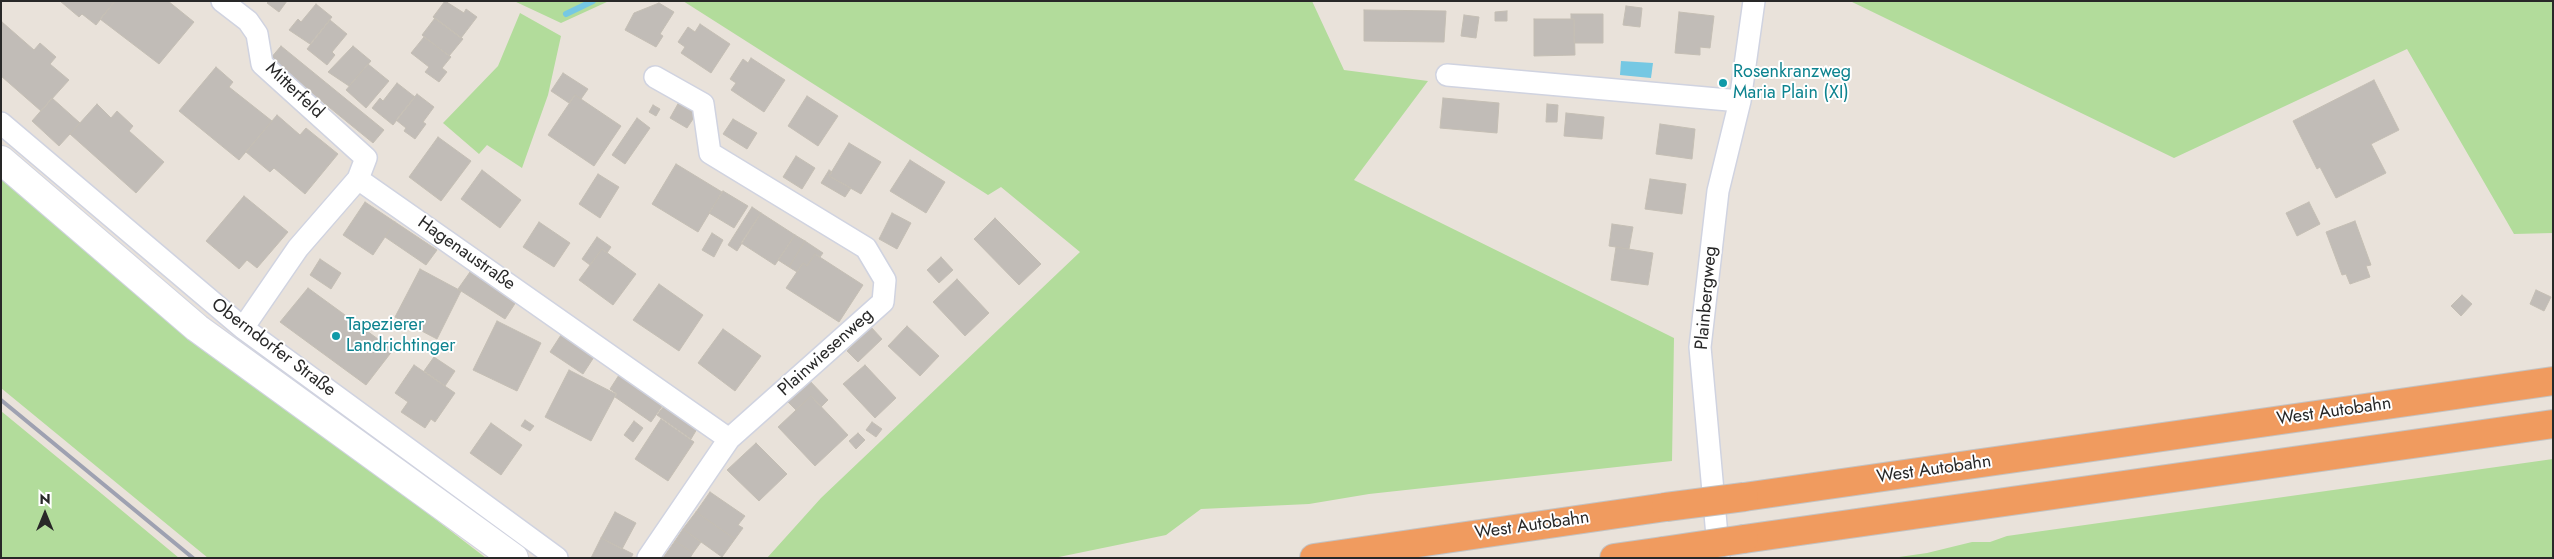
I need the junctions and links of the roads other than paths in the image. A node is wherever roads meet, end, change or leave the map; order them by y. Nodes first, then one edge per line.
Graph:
1 (222, 1) edge
2 (1754, 1) edge
3 (1447, 75) dead end
4 (655, 77) dead end
5 (1740, 101) junction
6 (1, 123) edge
7 (1, 160) edge
8 (358, 179) junction
9 (243, 328) junction
10 (2553, 381) edge
11 (2553, 424) edge
12 (729, 439) junction
13 (514, 558) edge
14 (556, 558) edge
15 (648, 558) edge
16 (1314, 558) edge
17 (1614, 558) edge
18 (1719, 558) edge

1 - 8 street, Mitterfeld
2 - 5 street, Plainbergweg
3 - 5 street
4 - 12 street, Plainwiesenweg
5 - 18 street, Plainbergweg
6 - 9 street, Oberndorfer Straße
7 - 13 main road, Oberndorfer Straße
8 - 9 street
8 - 12 street, Hagenaustraße
9 - 14 street, Oberndorfer Straße
10 - 16 highway, West Autobahn, bridge
11 - 17 highway, bridge
12 - 15 street, Plainwiesenweg

